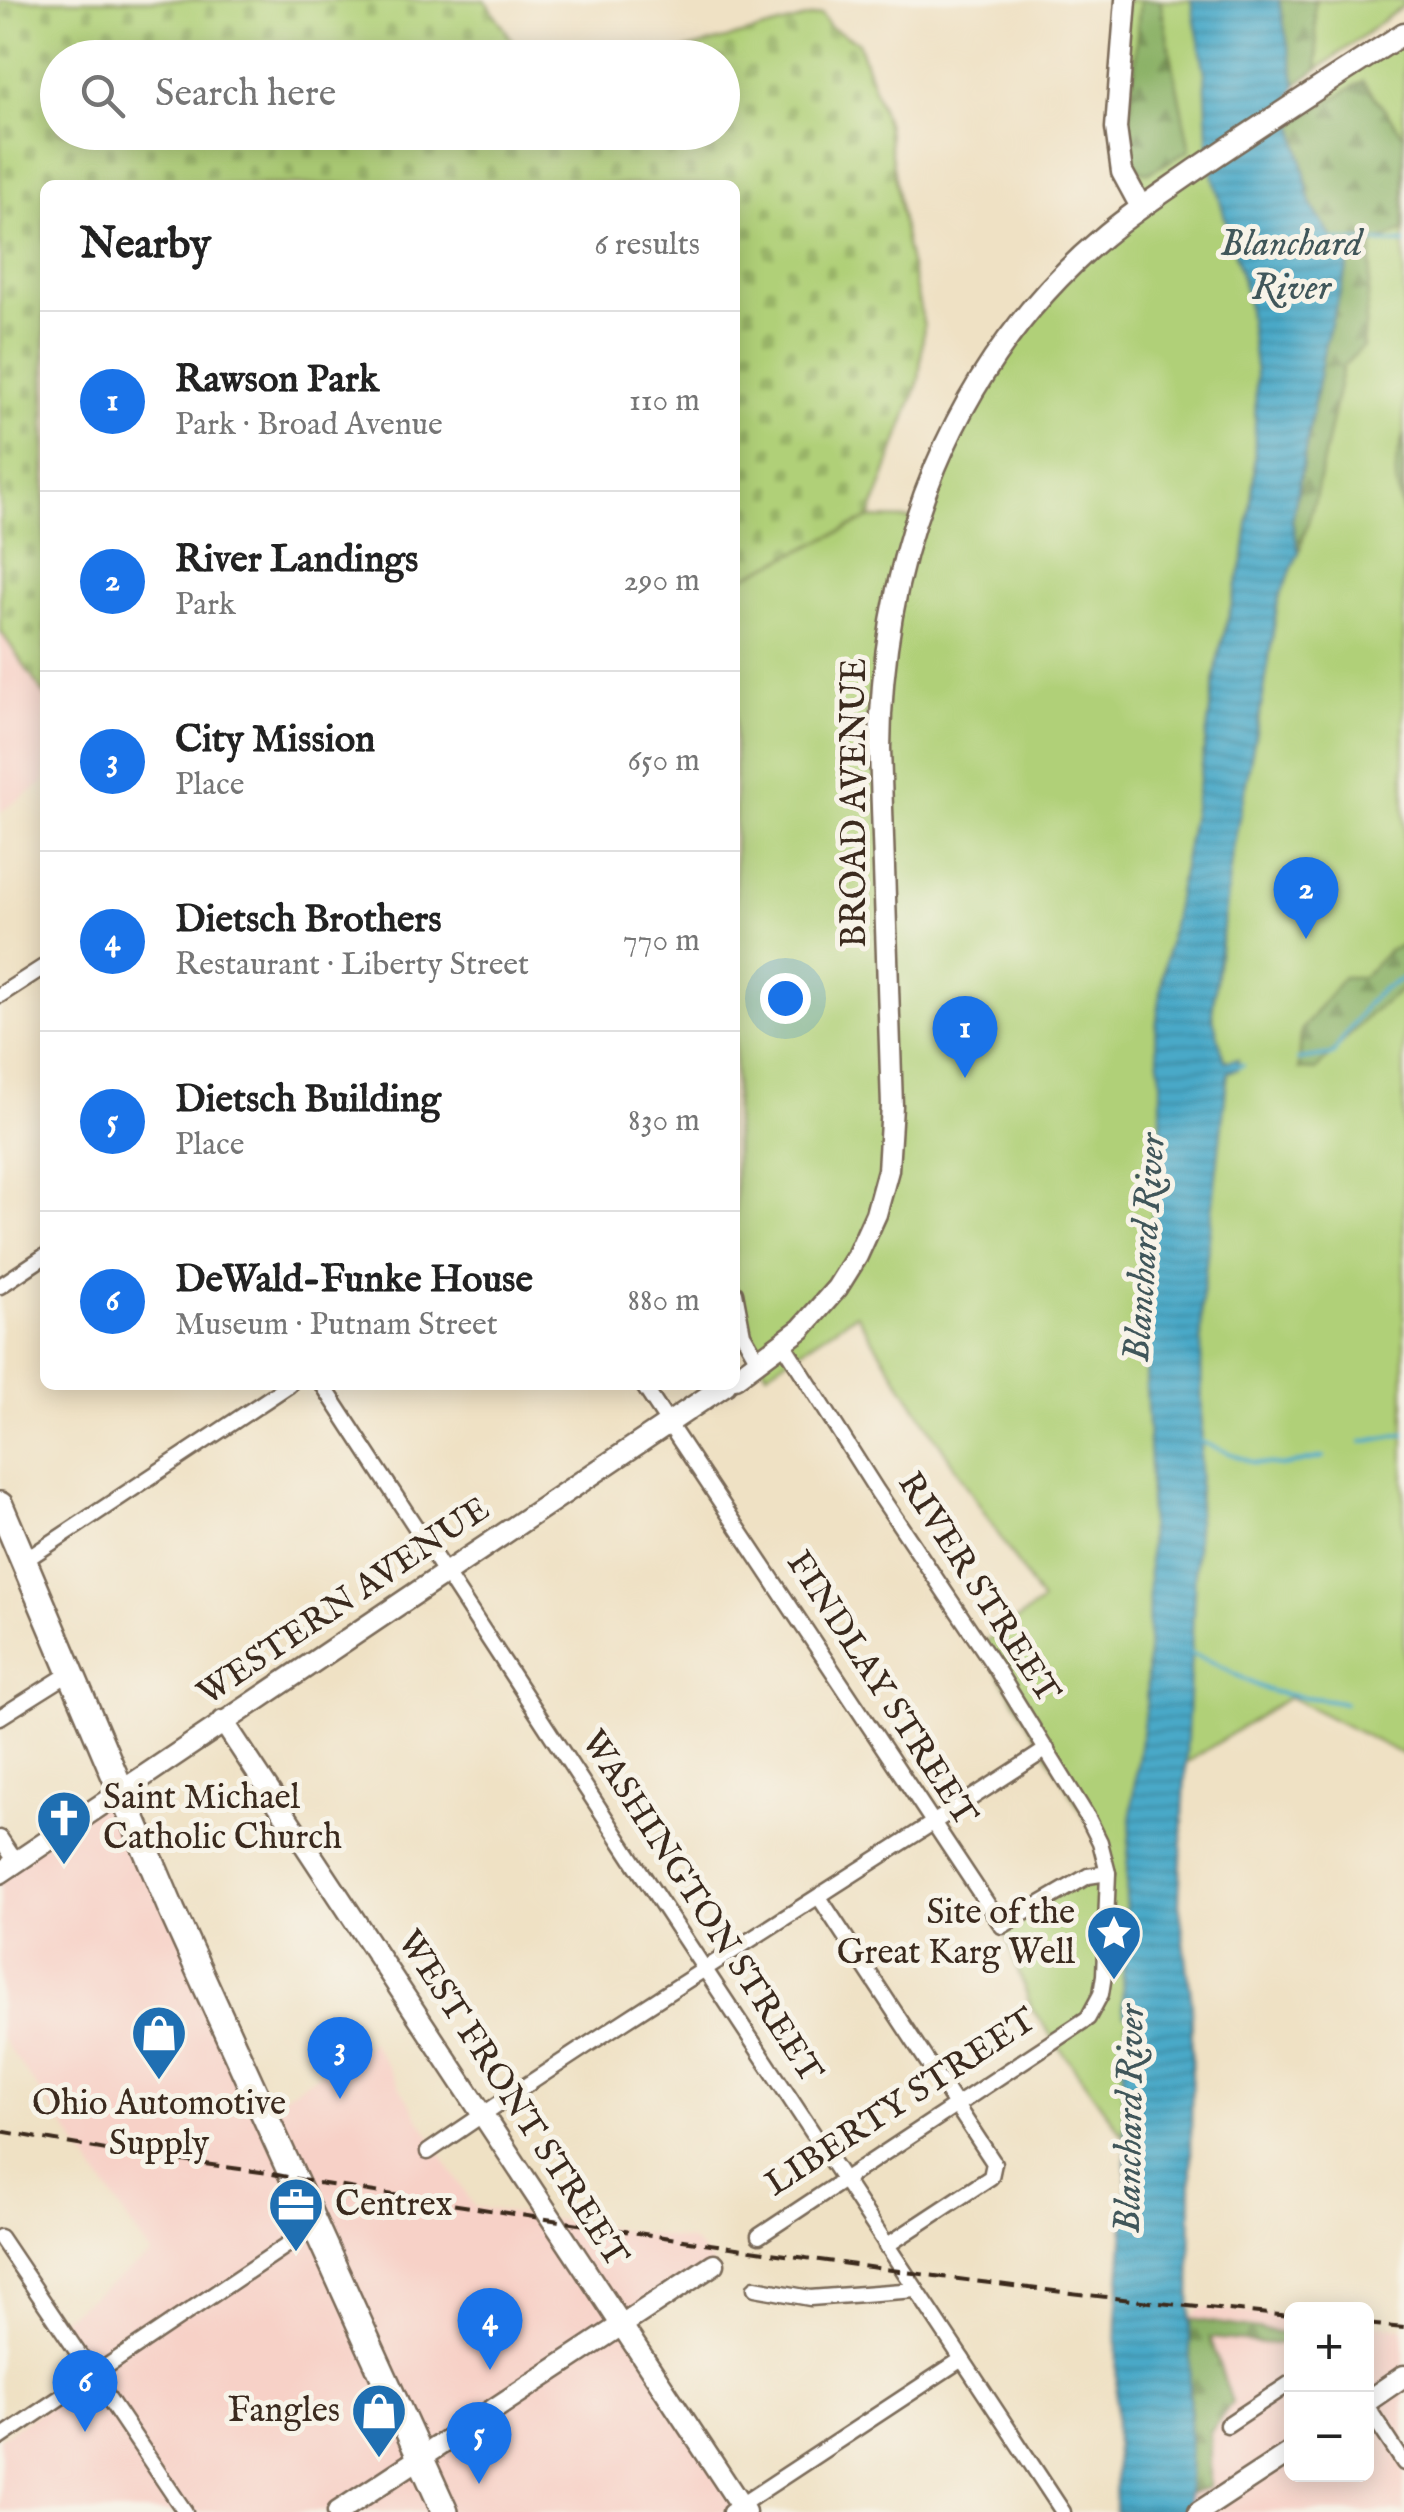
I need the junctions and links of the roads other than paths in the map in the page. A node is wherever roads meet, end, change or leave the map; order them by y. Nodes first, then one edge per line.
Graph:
1 (1126, 0) edge
2 (1404, 33) edge
3 (1140, 207) junction
4 (40, 969) edge
5 (0, 996) edge
6 (40, 1259) edge
7 (0, 1286) edge
8 (740, 1318) edge
9 (783, 1344) junction
10 (759, 1362) junction
11 (740, 1375) edge
12 (282, 1390) edge
13 (326, 1390) edge
14 (646, 1390) edge
15 (717, 1390) edge
16 (669, 1423) junction
17 (0, 1505) edge
18 (24, 1562) junction
19 (446, 1572) junction
20 (70, 1673) junction
21 (0, 1717) edge
22 (223, 1721) junction
23 (1047, 1749) junction
24 (120, 1792) junction
25 (934, 1824) junction
26 (0, 1838) edge
27 (8, 1868) edge
28 (1108, 1873) junction
29 (819, 1897) junction
30 (705, 1969) junction
31 (1080, 2024) joint
32 (956, 2105) junction
33 (484, 2114) junction
34 (428, 2152) dead end
35 (845, 2180) junction
36 (314, 2227) junction
37 (759, 2236) dead end
38 (0, 2237) edge
39 (886, 2246) junction
40 (714, 2264) dead end
41 (755, 2288) dead end
42 (916, 2290) junction
43 (622, 2326) junction
44 (962, 2359) junction
45 (94, 2376) junction
46 (1404, 2376) edge
47 (1284, 2387) edge
48 (1374, 2397) edge
49 (1374, 2416) edge
50 (1227, 2425) dead end
51 (0, 2438) edge
52 (1284, 2456) edge
53 (420, 2458) junction
54 (1404, 2463) edge
55 (1204, 2509) edge
56 (739, 2510) edge
57 (185, 2512) edge
58 (338, 2512) edge
59 (445, 2512) edge
60 (1064, 2512) edge

1 - 3 main road
2 - 3 main road, BROAD AVENUE
3 - 9 main road, BROAD AVENUE
4 - 5 street
6 - 7 street
8 - 10 street
9 - 10 main road
9 - 23 street, RIVER STREET
10 - 11 main road
12 - 18 street
13 - 19 street, WASHINGTON STREET
14 - 16 street, FINDLAY STREET
15 - 16 main road, WESTERN AVENUE
16 - 19 main road, WESTERN AVENUE
16 - 25 street, FINDLAY STREET
17 - 18 highway
18 - 20 highway
19 - 22 main road, WESTERN AVENUE
19 - 30 street, WASHINGTON STREET
20 - 21 street
20 - 24 highway
22 - 24 main road, WESTERN AVENUE
22 - 33 main road, WEST FRONT STREET
23 - 25 street
23 - 28 street, RIVER STREET
24 - 27 main road, WESTERN AVENUE
24 - 36 highway
25 - 28 street, FINDLAY STREET
25 - 29 street
26 - 27 street
28 - 31 street, RIVER STREET
29 - 30 street
29 - 32 street
30 - 33 street
30 - 35 street, WASHINGTON STREET
31 - 32 street, LIBERTY STREET
32 - 35 street, LIBERTY STREET
32 - 39 street
33 - 34 street
33 - 43 main road, WEST FRONT STREET
35 - 37 street, LIBERTY STREET
35 - 39 street, WASHINGTON STREET
36 - 45 street
36 - 53 highway
38 - 45 street
39 - 42 street, WASHINGTON STREET
40 - 43 main road
41 - 42 street
42 - 44 street, WASHINGTON STREET
43 - 53 main road
43 - 56 main road, WEST FRONT STREET
44 - 56 street
44 - 60 street, WASHINGTON STREET
45 - 51 street
45 - 57 street
46 - 48 main road
47 - 50 street
49 - 54 street
52 - 55 main road
53 - 58 main road
53 - 59 highway

